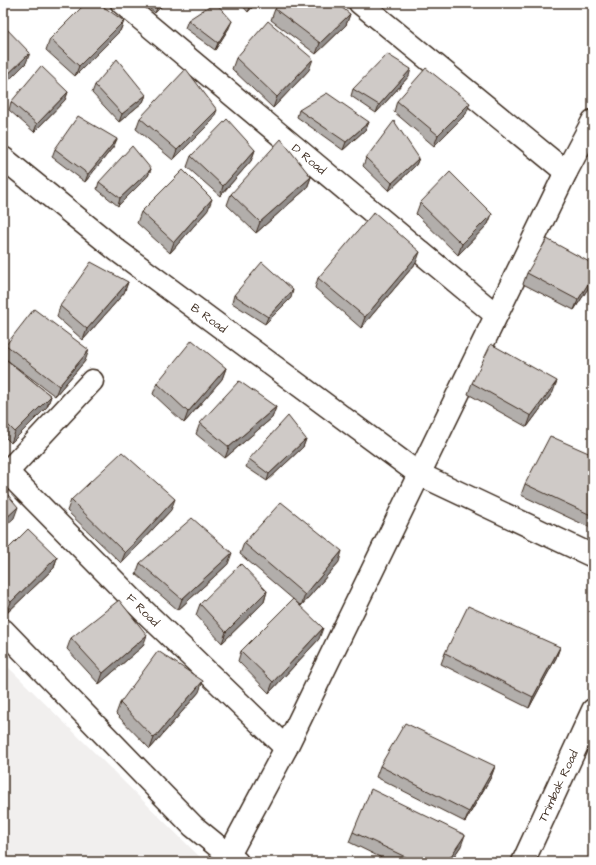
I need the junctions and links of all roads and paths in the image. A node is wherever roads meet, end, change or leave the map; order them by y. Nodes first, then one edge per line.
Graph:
1 (122, 3) edge
2 (360, 3) edge
3 (593, 121) edge
4 (3, 158) edge
5 (566, 172) junction
6 (496, 315) junction
7 (92, 381) dead end
8 (5, 470) edge
9 (419, 474) junction
10 (593, 556) edge
11 (3, 630) edge
12 (593, 710) edge
13 (286, 748) junction
14 (233, 859) edge
15 (524, 862) edge

1 - 6 main road, D Road
2 - 5 main road
3 - 5 main road
4 - 9 main road, B Road
5 - 6 main road
6 - 9 main road
7 - 8 main road
8 - 13 main road, F Road
9 - 10 main road, B Road
9 - 13 main road
11 - 14 main road
12 - 15 main road, Trimbak Road
13 - 14 main road

